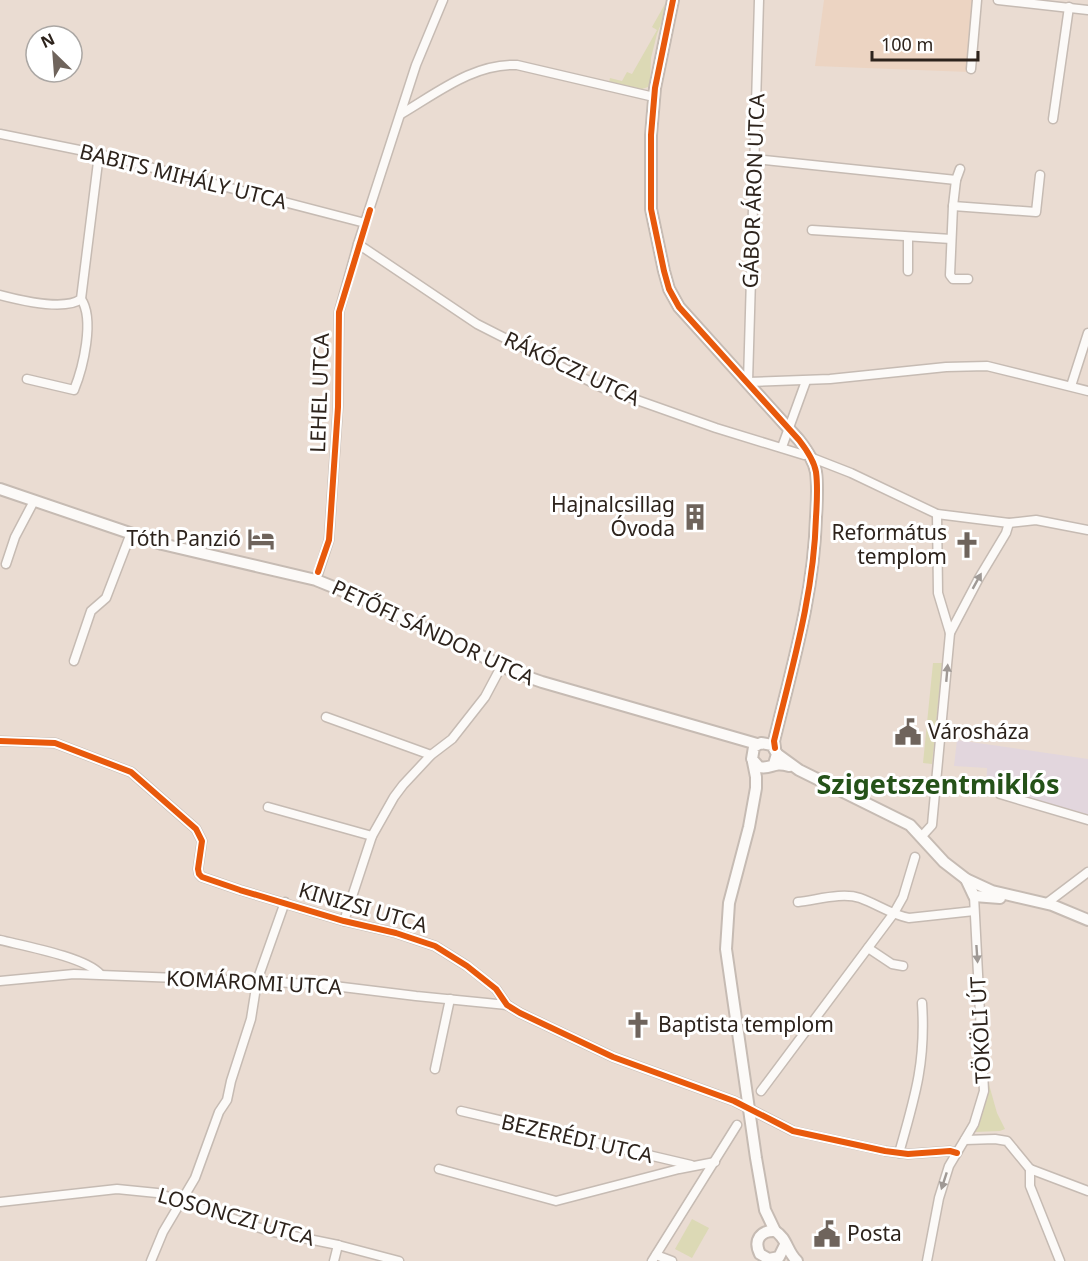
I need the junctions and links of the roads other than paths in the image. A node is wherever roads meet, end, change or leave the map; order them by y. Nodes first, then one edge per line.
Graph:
1 (443, 0) edge
2 (673, 0) edge
3 (759, 0) edge
4 (977, 0) edge
5 (998, 0) edge
6 (1068, 7) junction
7 (1088, 10) edge
8 (971, 69) dead end
9 (654, 97) junction
10 (401, 114) junction
11 (1053, 119) dead end
12 (0, 134) edge
13 (99, 154) junction
14 (755, 159) junction
15 (960, 169) dead end
16 (1040, 175) dead end
17 (956, 180) junction
18 (954, 206) junction
19 (365, 224) junction
20 (812, 230) dead end
21 (908, 237) junction
22 (951, 239) junction
23 (358, 244) junction
24 (908, 271) dead end
25 (968, 279) dead end
26 (0, 295) edge
27 (81, 299) junction
28 (1088, 333) edge
29 (27, 379) dead end
30 (806, 381) junction
31 (748, 382) junction
32 (1071, 386) junction
33 (1088, 391) edge
34 (790, 428) junction
35 (782, 447) junction
36 (807, 456) junction
37 (0, 489) edge
38 (34, 501) junction
39 (937, 514) junction
40 (1009, 523) junction
41 (1088, 530) edge
42 (131, 533) junction
43 (6, 564) dead end
44 (316, 580) junction
45 (950, 633) junction
46 (74, 661) dead end
47 (502, 665) junction
48 (783, 700) junction
49 (326, 717) dead end
50 (727, 737) junction
51 (0, 741) edge
52 (759, 743) junction
53 (431, 755) junction
54 (774, 758) junction
55 (752, 759) junction
56 (1000, 794) dead end
57 (268, 807) dead end
58 (1088, 820) edge
59 (749, 827) junction
60 (372, 836) junction
61 (922, 836) junction
62 (915, 857) dead end
63 (1088, 872) edge
64 (966, 879) junction
65 (974, 896) junction
66 (1014, 898) junction
67 (285, 902) junction
68 (798, 902) dead end
69 (1047, 903) junction
70 (974, 911) junction
71 (894, 913) junction
72 (1088, 920) edge
73 (344, 921) junction
74 (0, 940) edge
75 (868, 948) junction
76 (903, 966) dead end
77 (100, 974) junction
78 (0, 981) edge
79 (257, 981) junction
80 (450, 999) junction
81 (922, 1003) dead end
82 (507, 1005) junction
83 (435, 1069) dead end
84 (760, 1091) dead end
85 (748, 1108) junction
86 (461, 1111) dead end
87 (737, 1125) dead end
88 (965, 1140) junction
89 (899, 1153) junction
90 (957, 1153) junction
91 (715, 1162) junction
92 (694, 1166) junction
93 (1030, 1168) junction
94 (439, 1169) dead end
95 (1088, 1191) edge
96 (763, 1198) junction
97 (180, 1200) junction
98 (0, 1202) edge
99 (776, 1231) junction
100 (763, 1233) junction
101 (338, 1245) junction
102 (785, 1245) junction
103 (654, 1258) edge
104 (765, 1258) edge
105 (151, 1261) edge
106 (334, 1261) edge
107 (399, 1261) edge
108 (672, 1261) edge
109 (792, 1261) edge
110 (797, 1261) edge
111 (927, 1261) edge
112 (1060, 1261) edge

1 - 10 street, LEHEL UTCA
2 - 9 street
3 - 14 street, GÁBOR ÁRON UTCA
4 - 8 street
5 - 6 street
6 - 7 street
6 - 11 street
9 - 10 street
9 - 31 street
10 - 19 street, LEHEL UTCA
12 - 13 street, BABITS MIHÁLY UTCA
13 - 19 street, BABITS MIHÁLY UTCA
13 - 27 street
14 - 17 street
14 - 31 street, GÁBOR ÁRON UTCA
15 - 17 street
16 - 18 street
17 - 18 street
18 - 22 street
19 - 23 street, LEHEL UTCA
20 - 21 street
21 - 22 street
21 - 24 street
22 - 25 street
23 - 35 street, RÁKÓCZI UTCA
23 - 44 street, LEHEL UTCA
26 - 27 street
27 - 29 street
28 - 32 street
30 - 31 street
30 - 32 street
30 - 34 street
31 - 34 street
32 - 33 street
34 - 35 street
34 - 36 street
35 - 36 street, RÁKÓCZI UTCA
36 - 39 street, RÁKÓCZI UTCA
36 - 48 street
37 - 38 street, PETŐFI SÁNDOR UTCA
38 - 42 street, PETŐFI SÁNDOR UTCA
38 - 43 street
39 - 40 street, RÁKÓCZI UTCA
39 - 45 street
40 - 41 street, RÁKÓCZI UTCA
45 -> 40 street
42 - 44 street, PETŐFI SÁNDOR UTCA
42 - 46 street
44 - 47 street, PETŐFI SÁNDOR UTCA
61 -> 45 street
47 - 50 street, PETŐFI SÁNDOR UTCA
47 - 53 street
48 - 52 street
48 - 54 street
49 - 53 street
50 - 52 street, PETŐFI SÁNDOR UTCA
50 - 55 street, PETŐFI SÁNDOR UTCA
51 - 67 street, KINIZSI UTCA
52 - 54 street
52 - 55 street
53 - 60 street
54 - 55 street
54 - 59 street
54 - 61 street
55 - 59 street
56 - 58 street
57 - 60 street
59 - 85 street
60 - 73 street
61 - 64 street
62 - 71 street
63 - 69 street
64 - 65 street
64 - 66 street
65 - 66 street
65 - 70 street, TÖKÖLI ÚT
66 - 69 street
67 - 73 street, KINIZSI UTCA
67 - 79 street
68 - 71 street
69 - 72 street
70 - 71 street
70 -> 88 street, TÖKÖLI ÚT
71 - 75 street
73 - 82 street, KINIZSI UTCA
74 - 77 street
75 - 76 street
75 - 84 street
77 - 78 street, KOMÁROMI UTCA
77 - 79 street, KOMÁROMI UTCA
79 - 80 street, KOMÁROMI UTCA
79 - 97 street
80 - 82 street, KOMÁROMI UTCA
80 - 83 street
81 - 89 street
82 - 85 street, KINIZSI UTCA
85 - 89 street, KINIZSI UTCA
85 - 96 street
86 - 92 street, BEZERÉDI UTCA
87 - 91 street
88 - 90 street, TÖKÖLI ÚT
88 - 93 street
89 - 90 street, KINIZSI UTCA
90 -> 111 street, TÖKÖLI ÚT
91 - 92 street
91 - 103 street
92 - 94 street
93 - 95 street
93 - 112 street
96 - 99 street
96 - 100 street
97 - 98 street, LOSONCZI UTCA
97 - 101 street, LOSONCZI UTCA
97 - 105 street
99 - 100 street
99 - 102 street
100 - 104 street
101 - 106 street
101 - 107 street, LOSONCZI UTCA
102 - 104 street
102 - 110 street
103 - 108 street
104 - 109 street

